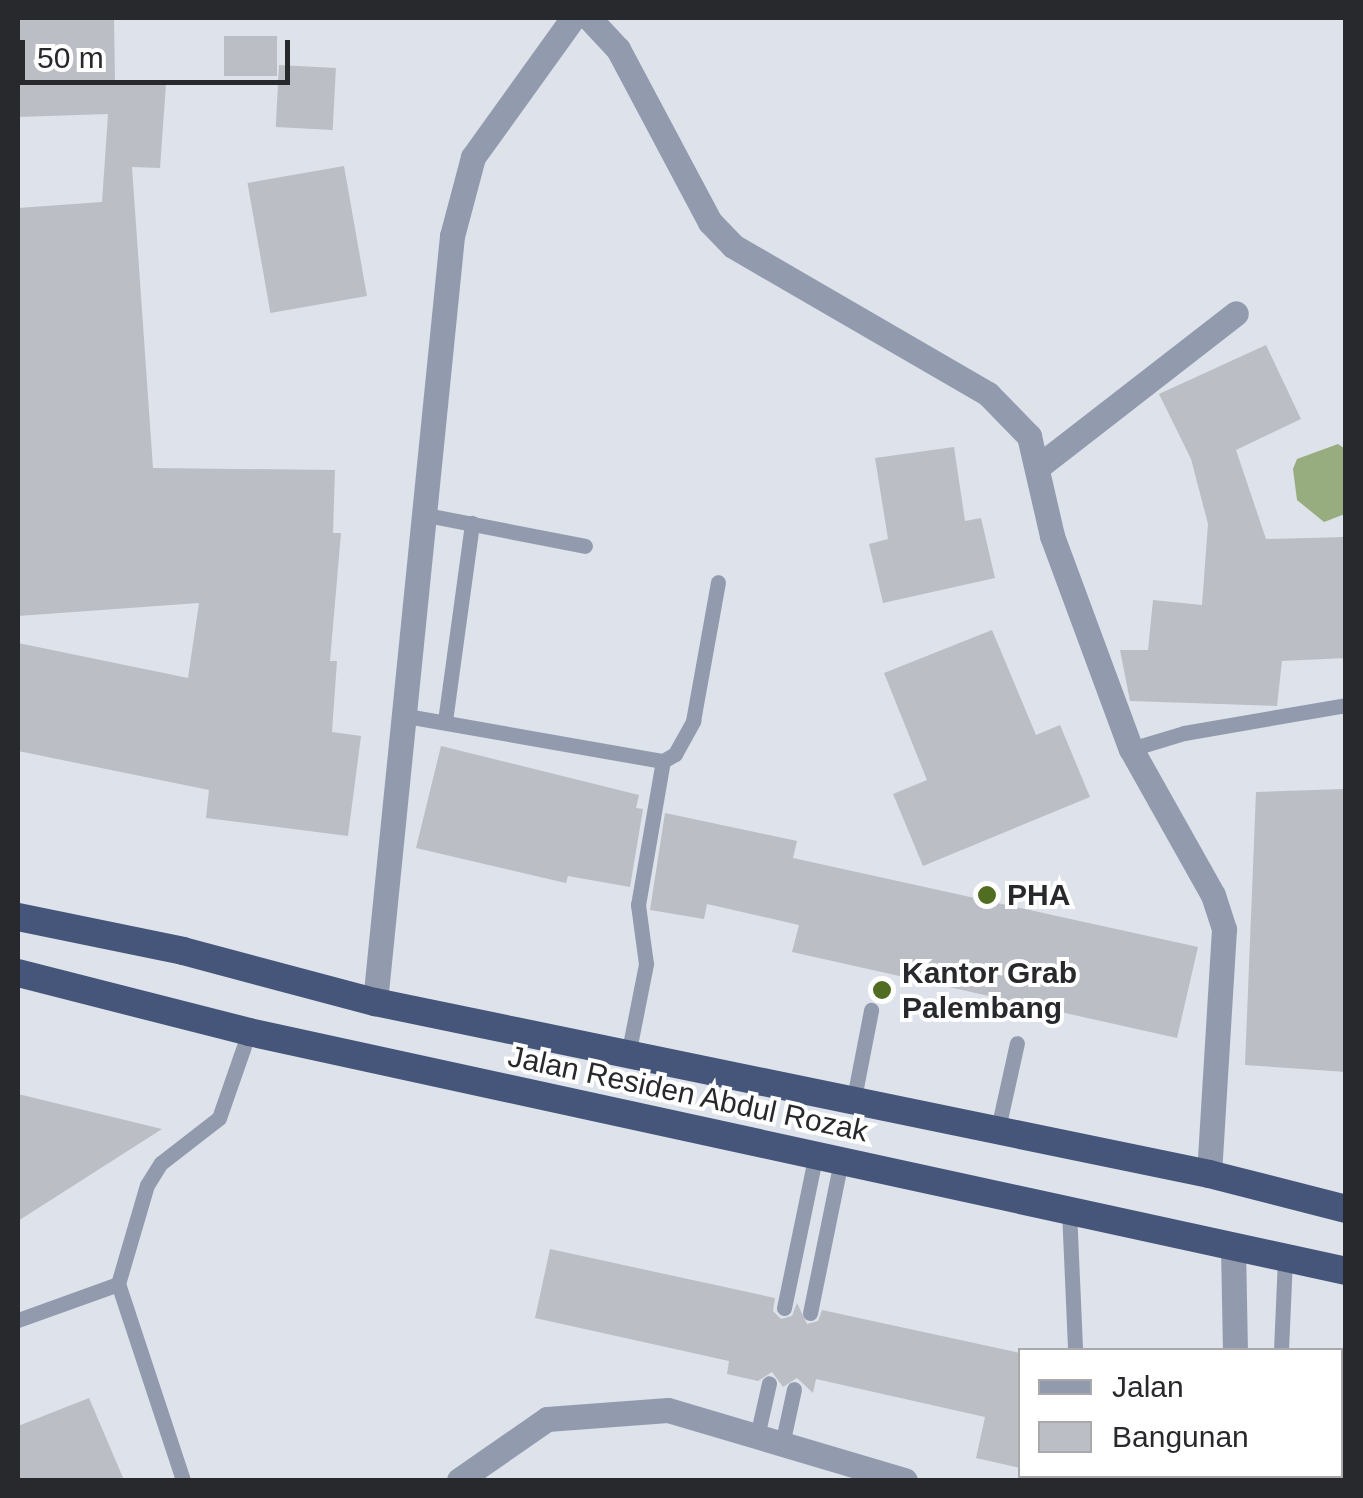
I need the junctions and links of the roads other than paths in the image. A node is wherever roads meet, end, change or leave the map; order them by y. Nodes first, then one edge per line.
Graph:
1 (573, 18) edge
2 (589, 18) edge
3 (1236, 313) dead end
4 (1038, 466) junction
5 (429, 516) junction
6 (472, 523) junction
7 (585, 546) dead end
8 (718, 582) dead end
9 (1346, 705) edge
10 (400, 714) junction
11 (440, 720) junction
12 (1131, 749) junction
13 (663, 762) junction
14 (18, 917) edge
15 (18, 973) edge
16 (375, 1002) junction
17 (871, 1010) dead end
18 (249, 1032) junction
19 (1017, 1044) dead end
20 (628, 1055) junction
21 (854, 1102) junction
22 (998, 1133) junction
23 (828, 1157) junction
24 (1209, 1174) junction
25 (1069, 1210) junction
26 (1346, 1210) edge
27 (1233, 1246) junction
28 (1285, 1258) junction
29 (1346, 1271) edge
30 (118, 1284) junction
31 (784, 1308) dead end
32 (810, 1313) dead end
33 (18, 1320) edge
34 (1074, 1348) edge
35 (1235, 1348) edge
36 (1280, 1348) edge
37 (769, 1384) dead end
38 (794, 1389) dead end
39 (758, 1432) junction
40 (783, 1440) junction
41 (183, 1480) edge
42 (459, 1480) edge
43 (905, 1480) edge

1 - 5 street
2 - 4 street
3 - 4 street
4 - 12 street
5 - 6 lane
5 - 10 street
6 - 7 lane
6 - 11 lane
8 - 13 lane
9 - 12 lane
10 - 11 lane
10 - 16 street
11 - 13 lane
12 - 24 street
13 - 20 lane
14 - 16 highway, Jalan Residen Abdul Rozak
15 - 18 highway, Jalan Residen Abdul Rozak
16 - 20 highway, Jalan Residen Abdul Rozak
17 - 21 lane
18 - 23 highway, Jalan Residen Abdul Rozak
18 - 30 lane
19 - 22 lane
20 - 21 highway, Jalan Residen Abdul Rozak
21 - 22 highway, Jalan Residen Abdul Rozak
22 - 24 highway, Jalan Residen Abdul Rozak
23 - 25 highway, Jalan Residen Abdul Rozak
23 - 31 lane
23 - 32 lane
24 - 26 highway, Jalan Residen Abdul Rozak
25 - 27 highway, Jalan Residen Abdul Rozak
25 - 34 lane
27 - 28 highway, Jalan Residen Abdul Rozak
27 - 35 street
28 - 29 highway, Jalan Residen Abdul Rozak
28 - 36 lane
30 - 33 lane
30 - 41 lane
37 - 39 lane
38 - 40 lane
39 - 40 street
39 - 42 street
40 - 43 street

